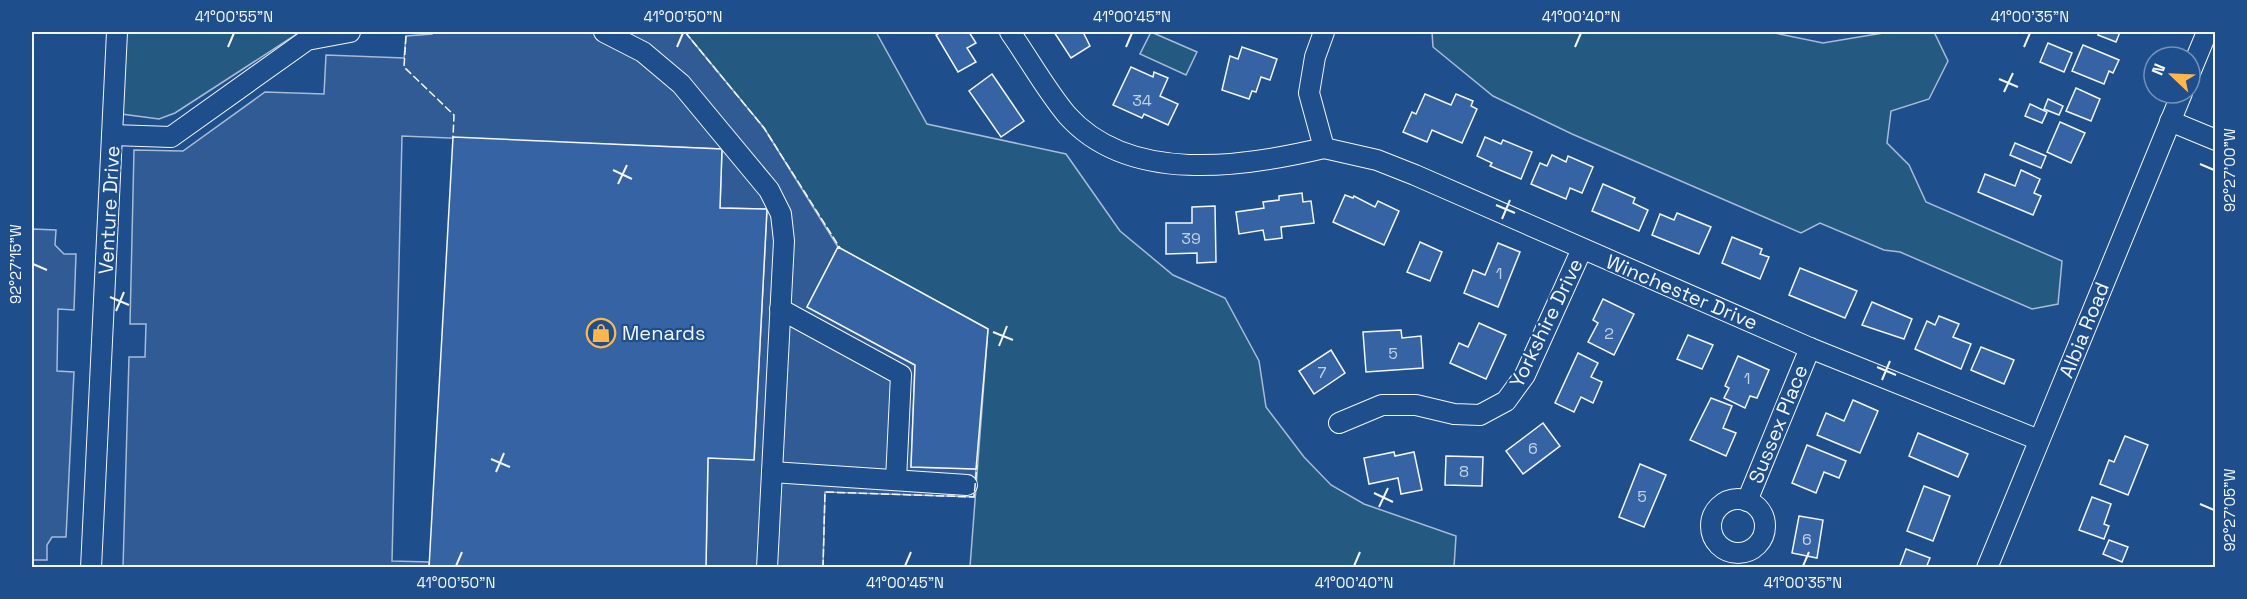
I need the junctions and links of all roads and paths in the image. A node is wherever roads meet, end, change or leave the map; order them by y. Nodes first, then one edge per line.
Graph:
1 (117, 32) edge
2 (350, 32) edge
3 (604, 32) edge
4 (1010, 32) edge
5 (1324, 32) edge
6 (2177, 105) edge
7 (2170, 121) junction
8 (112, 135) junction
9 (2216, 140) edge
10 (1324, 148) junction
11 (1582, 249) junction
12 (780, 309) junction
13 (1810, 348) junction
14 (1339, 423) dead end
15 (2039, 440) junction
16 (772, 472) junction
17 (896, 480) junction
18 (967, 485) dead end
19 (1747, 501) dead end
20 (92, 567) edge
21 (767, 567) edge
22 (1987, 567) edge

1 - 8 street, Venture Drive
2 - 8 street
3 - 12 street
4 - 10 street
5 - 10 street
6 - 7 street, Albia Road
7 - 9 street
7 - 15 street, Albia Road
8 - 20 street, Venture Drive
10 - 11 street, Winchester Drive
11 - 13 street, Winchester Drive
11 - 14 street, Yorkshire Drive
12 - 16 street
12 - 17 street
13 - 15 street, Winchester Drive
13 - 19 street, Sussex Place
15 - 22 street, Albia Road
16 - 17 street
16 - 21 street
17 - 18 street

